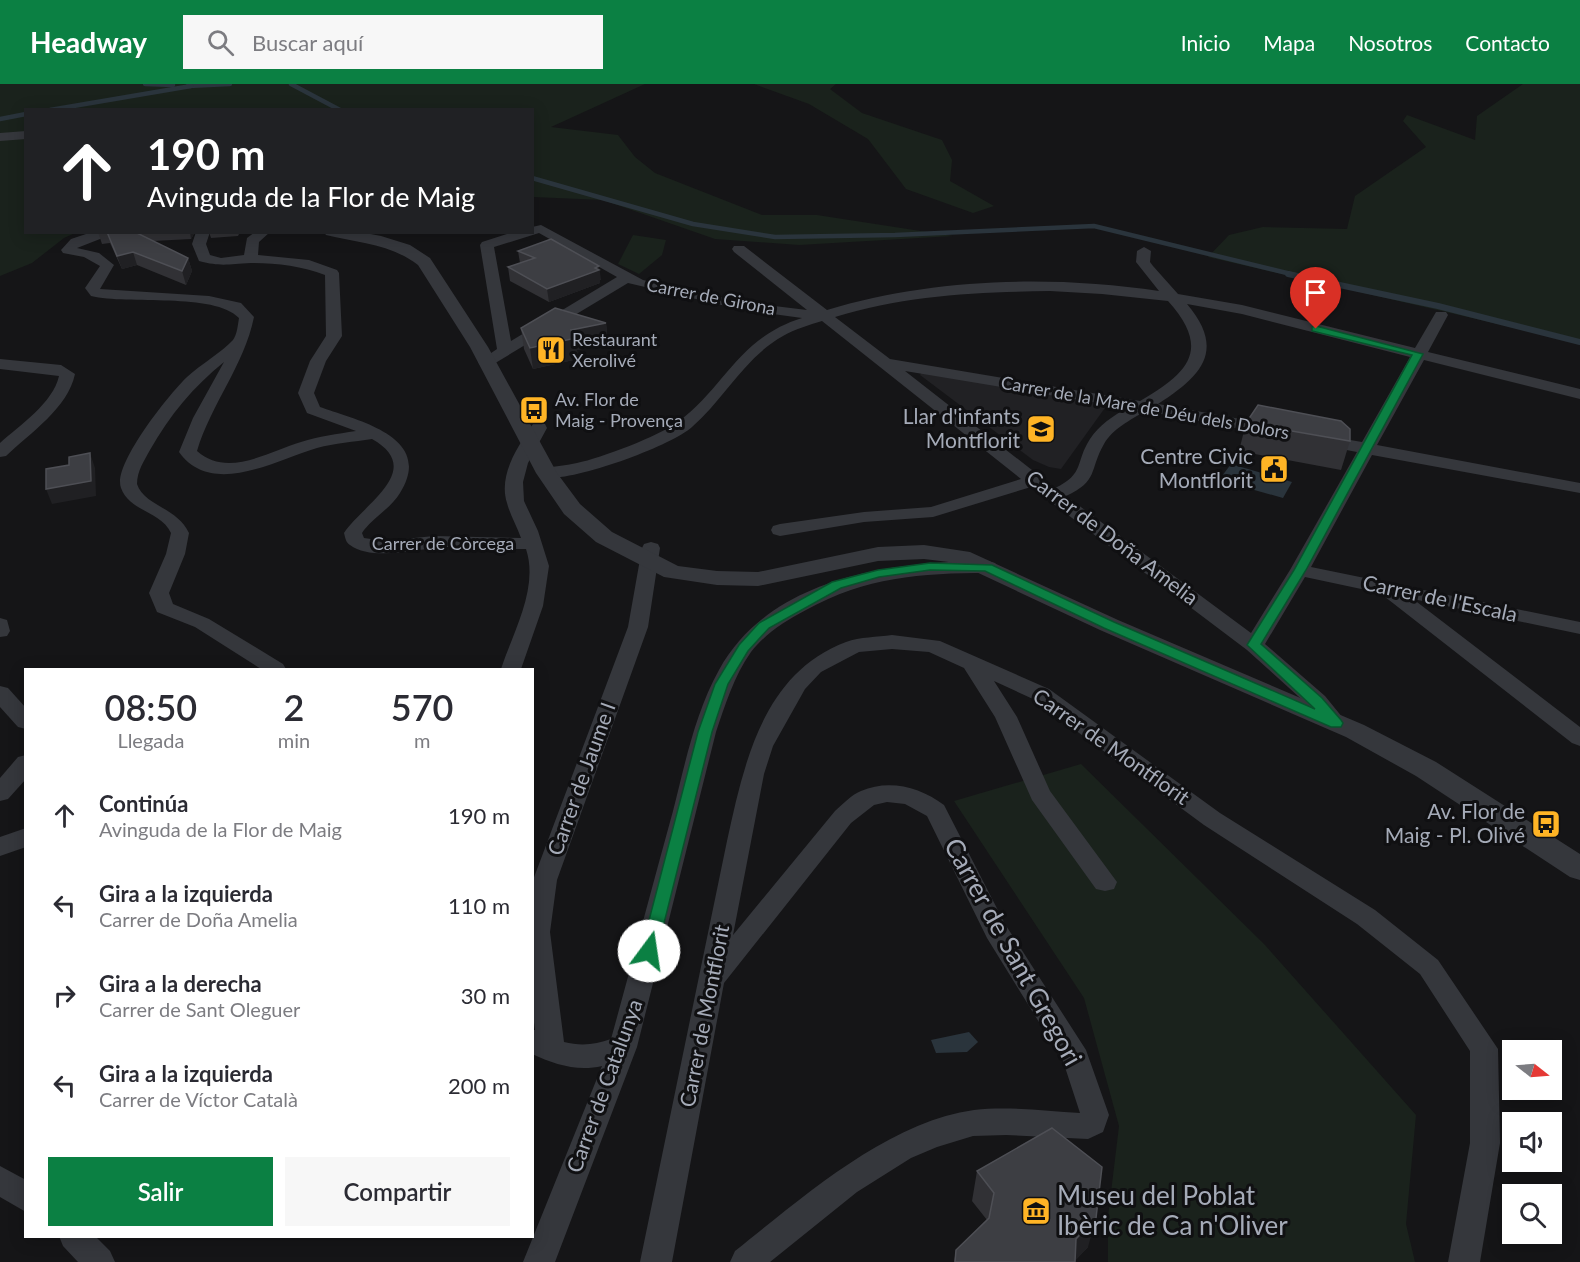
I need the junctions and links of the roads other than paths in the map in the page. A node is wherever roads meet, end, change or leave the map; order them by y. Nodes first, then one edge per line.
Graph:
1 (24, 135) edge
2 (0, 137) edge
3 (534, 231) edge
4 (104, 234) edge
5 (202, 234) edge
6 (261, 234) edge
7 (342, 234) edge
8 (374, 234) edge
9 (524, 234) edge
10 (739, 249) dead end
11 (1144, 251) dead end
12 (251, 259) junction
13 (627, 278) junction
14 (1174, 298) junction
15 (1441, 315) dead end
16 (823, 316) junction
17 (241, 341) junction
18 (1418, 354) junction
19 (496, 357) junction
20 (886, 363) junction
21 (0, 364) edge
22 (1580, 394) edge
23 (1143, 406) junction
24 (1287, 433) edge
25 (375, 434) junction
26 (534, 435) junction
27 (1310, 437) edge
28 (1366, 448) junction
29 (0, 452) edge
30 (554, 473) junction
31 (1035, 480) junction
32 (1580, 488) edge
33 (1053, 495) junction
34 (780, 530) dead end
35 (532, 543) junction
36 (650, 554) junction
37 (988, 567) junction
38 (1300, 570) junction
39 (1384, 587) junction
40 (0, 624) edge
41 (1580, 628) edge
42 (0, 631) edge
43 (1254, 645) junction
44 (972, 662) junction
45 (274, 668) edge
46 (511, 668) edge
47 (0, 693) edge
48 (1317, 701) junction
49 (24, 720) edge
50 (1336, 723) junction
51 (1580, 738) edge
52 (24, 765) edge
53 (0, 793) edge
54 (24, 838) edge
55 (0, 847) edge
56 (1580, 850) edge
57 (1580, 869) edge
58 (1106, 882) dead end
59 (714, 978) junction
60 (542, 1045) edge
61 (623, 1047) junction
62 (0, 1180) edge
63 (24, 1197) edge
64 (76, 1238) edge
65 (99, 1262) edge
66 (539, 1262) edge
67 (656, 1262) edge
68 (746, 1262) edge
69 (1464, 1262) edge

1 - 2 street
3 - 13 street, Carrer de Girona
4 - 17 street
5 - 12 street
6 - 12 street
7 - 19 street
8 - 19 street
9 - 19 street
10 - 16 street, Carrer de Doña Amelia
11 - 14 street
12 - 25 street, Carrer de Còrcega
13 - 16 street, Carrer de Girona
13 - 19 street
14 - 16 street
14 - 18 street
14 - 23 street
15 - 18 street
16 - 20 street, Carrer de Doña Amelia
16 - 30 street
17 - 25 street
17 - 45 street
18 - 22 street
18 - 28 street
19 - 26 street
20 - 23 street, Carrer de la Mare de Déu dels Dolors
20 - 31 street, Carrer de Doña Amelia
21 - 29 street
23 - 24 street, Carrer de la Mare de Déu dels Dolors
23 - 33 street
25 - 35 street, Carrer de Còrcega
26 - 30 street
26 - 35 street
27 - 28 street, Carrer de la Mare de Déu dels Dolors
28 - 32 street, Carrer de la Mare de Déu dels Dolors
28 - 38 street
30 - 36 street
31 - 33 street, Carrer de Doña Amelia
31 - 34 street
33 - 43 street, Carrer de Doña Amelia
35 - 46 street
36 - 37 street
36 - 48 street
36 - 60 street, Carrer de Jaume I
37 - 50 street
37 - 61 street, Carrer de Catalunya
38 - 39 street, Carrer de l'Escala
38 - 43 street
39 - 41 street, Carrer de l'Escala
39 - 51 street
40 - 42 street
43 - 48 street, Carrer de Doña Amelia
44 - 58 street
44 - 59 street, Carrer de Montflorit
44 - 69 street, Carrer de Montflorit
47 - 49 street
48 - 50 street, Carrer de Doña Amelia
48 - 56 street
50 - 57 street
52 - 53 street
54 - 55 street
59 - 67 street, Carrer de Montflorit
59 - 68 street, Carrer de Sant Gregori
60 - 61 street
61 - 66 street, Carrer de Catalunya
62 - 63 street
64 - 65 street

